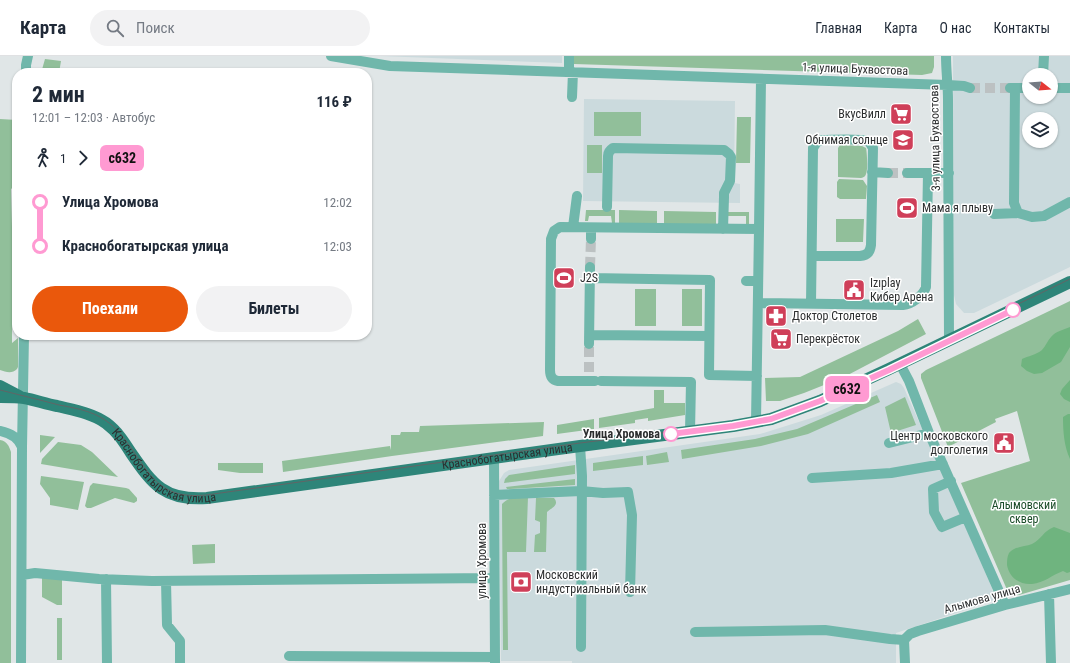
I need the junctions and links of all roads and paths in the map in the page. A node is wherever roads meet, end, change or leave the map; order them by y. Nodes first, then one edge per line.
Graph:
1 (28, 56) edge
2 (331, 56) edge
3 (569, 56) edge
4 (946, 56) edge
5 (1044, 56) edge
6 (26, 68) edge
7 (1043, 68) edge
8 (571, 72) junction
9 (761, 79) junction
10 (948, 85) junction
11 (970, 88) tunnel mouth
12 (1022, 88) edge
13 (1058, 88) edge
14 (1070, 88) edge
15 (572, 97) dead end
16 (872, 172) junction
17 (888, 173) tunnel mouth
18 (907, 173) tunnel mouth
19 (928, 173) junction
20 (949, 173) junction
21 (578, 196) dead end
22 (1070, 202) edge
23 (607, 207) dead end
24 (1018, 213) junction
25 (994, 214) dead end
26 (572, 227) junction
27 (591, 228) junction
28 (723, 229) junction
29 (759, 229) junction
30 (591, 239) tunnel mouth
31 (812, 256) junction
32 (590, 267) tunnel mouth
33 (590, 278) junction
34 (746, 281) dead end
35 (758, 281) junction
36 (1070, 282) edge
37 (758, 303) junction
38 (811, 304) junction
39 (709, 336) junction
40 (24, 340) edge
41 (950, 340) junction
42 (900, 364) junction
43 (757, 376) junction
44 (0, 386) edge
45 (0, 397) edge
46 (23, 398) junction
47 (756, 422) junction
48 (0, 431) edge
49 (690, 432) junction
50 (929, 432) junction
51 (889, 443) dead end
52 (580, 446) junction
53 (22, 447) junction
54 (494, 458) junction
55 (943, 464) junction
56 (812, 478) dead end
57 (951, 481) junction
58 (581, 491) junction
59 (494, 495) junction
60 (966, 516) junction
61 (22, 575) junction
62 (494, 578) junction
63 (106, 579) junction
64 (166, 581) junction
65 (1070, 589) edge
66 (630, 592) dead end
67 (1049, 594) junction
68 (1005, 605) junction
69 (695, 632) dead end
70 (904, 640) junction
71 (581, 647) dead end
72 (289, 656) dead end
73 (495, 660) edge
74 (21, 663) edge
75 (107, 663) edge
76 (180, 663) edge
77 (905, 663) edge
78 (1051, 663) edge

1 - 6 street
2 - 8 street, 1-я улица Бухвостова
3 - 8 street
4 - 10 street, 3-я улица Бухвостова
5 - 7 street
8 - 9 street, 1-я улица Бухвостова
8 - 15 street
9 - 10 street, 1-я улица Бухвостова
9 - 29 street
10 - 11 street, 1-я улица Бухвостова
10 - 20 street, 3-я улица Бухвостова
12 - 24 street
13 - 14 street
16 - 17 street
16 - 31 street
16 - 31 street
18 - 19 street
19 - 20 street
19 - 38 street
20 - 41 street, 3-я улица Бухвостова
21 - 26 street
22 - 24 street
23 - 28 street
24 - 25 street
26 - 27 street
26 - 49 street
27 - 28 street
27 - 30 street
28 - 29 street
29 - 35 street
31 - 38 street
32 - 33 street
33 - 39 street
33 - 39 street
34 - 35 street
35 - 37 street
36 - 41 main road, Краснобогатырская улица
37 - 38 street
37 - 43 street
39 - 43 street
40 - 46 street
41 - 42 main road, Краснобогатырская улица
42 - 47 main road, Краснобогатырская улица
42 - 50 street
43 - 47 street
44 - 46 main road, Краснобогатырская улица
45 - 46 main road, Краснобогатырская улица
46 - 53 street
46 - 54 main road, Краснобогатырская улица
47 - 49 main road, Краснобогатырская улица
48 - 53 street
49 - 52 main road, Краснобогатырская улица
50 - 51 street
50 - 55 street
52 - 54 main road, Краснобогатырская улица
52 - 58 street
53 - 61 street
54 - 59 street, улица Хромова
55 - 56 street
55 - 57 street
57 - 60 street
57 - 60 street
58 - 59 street
58 - 66 street
58 - 71 street
59 - 62 street, улица Хромова
60 - 68 street
61 - 63 street
61 - 74 street
62 - 64 street
62 - 73 street, улица Хромова
63 - 64 street
63 - 75 street
64 - 76 street
65 - 67 street, Алымова улица
67 - 68 street, Алымова улица
67 - 78 street
68 - 70 street, Алымова улица
69 - 70 street
70 - 77 street
72 - 73 street

